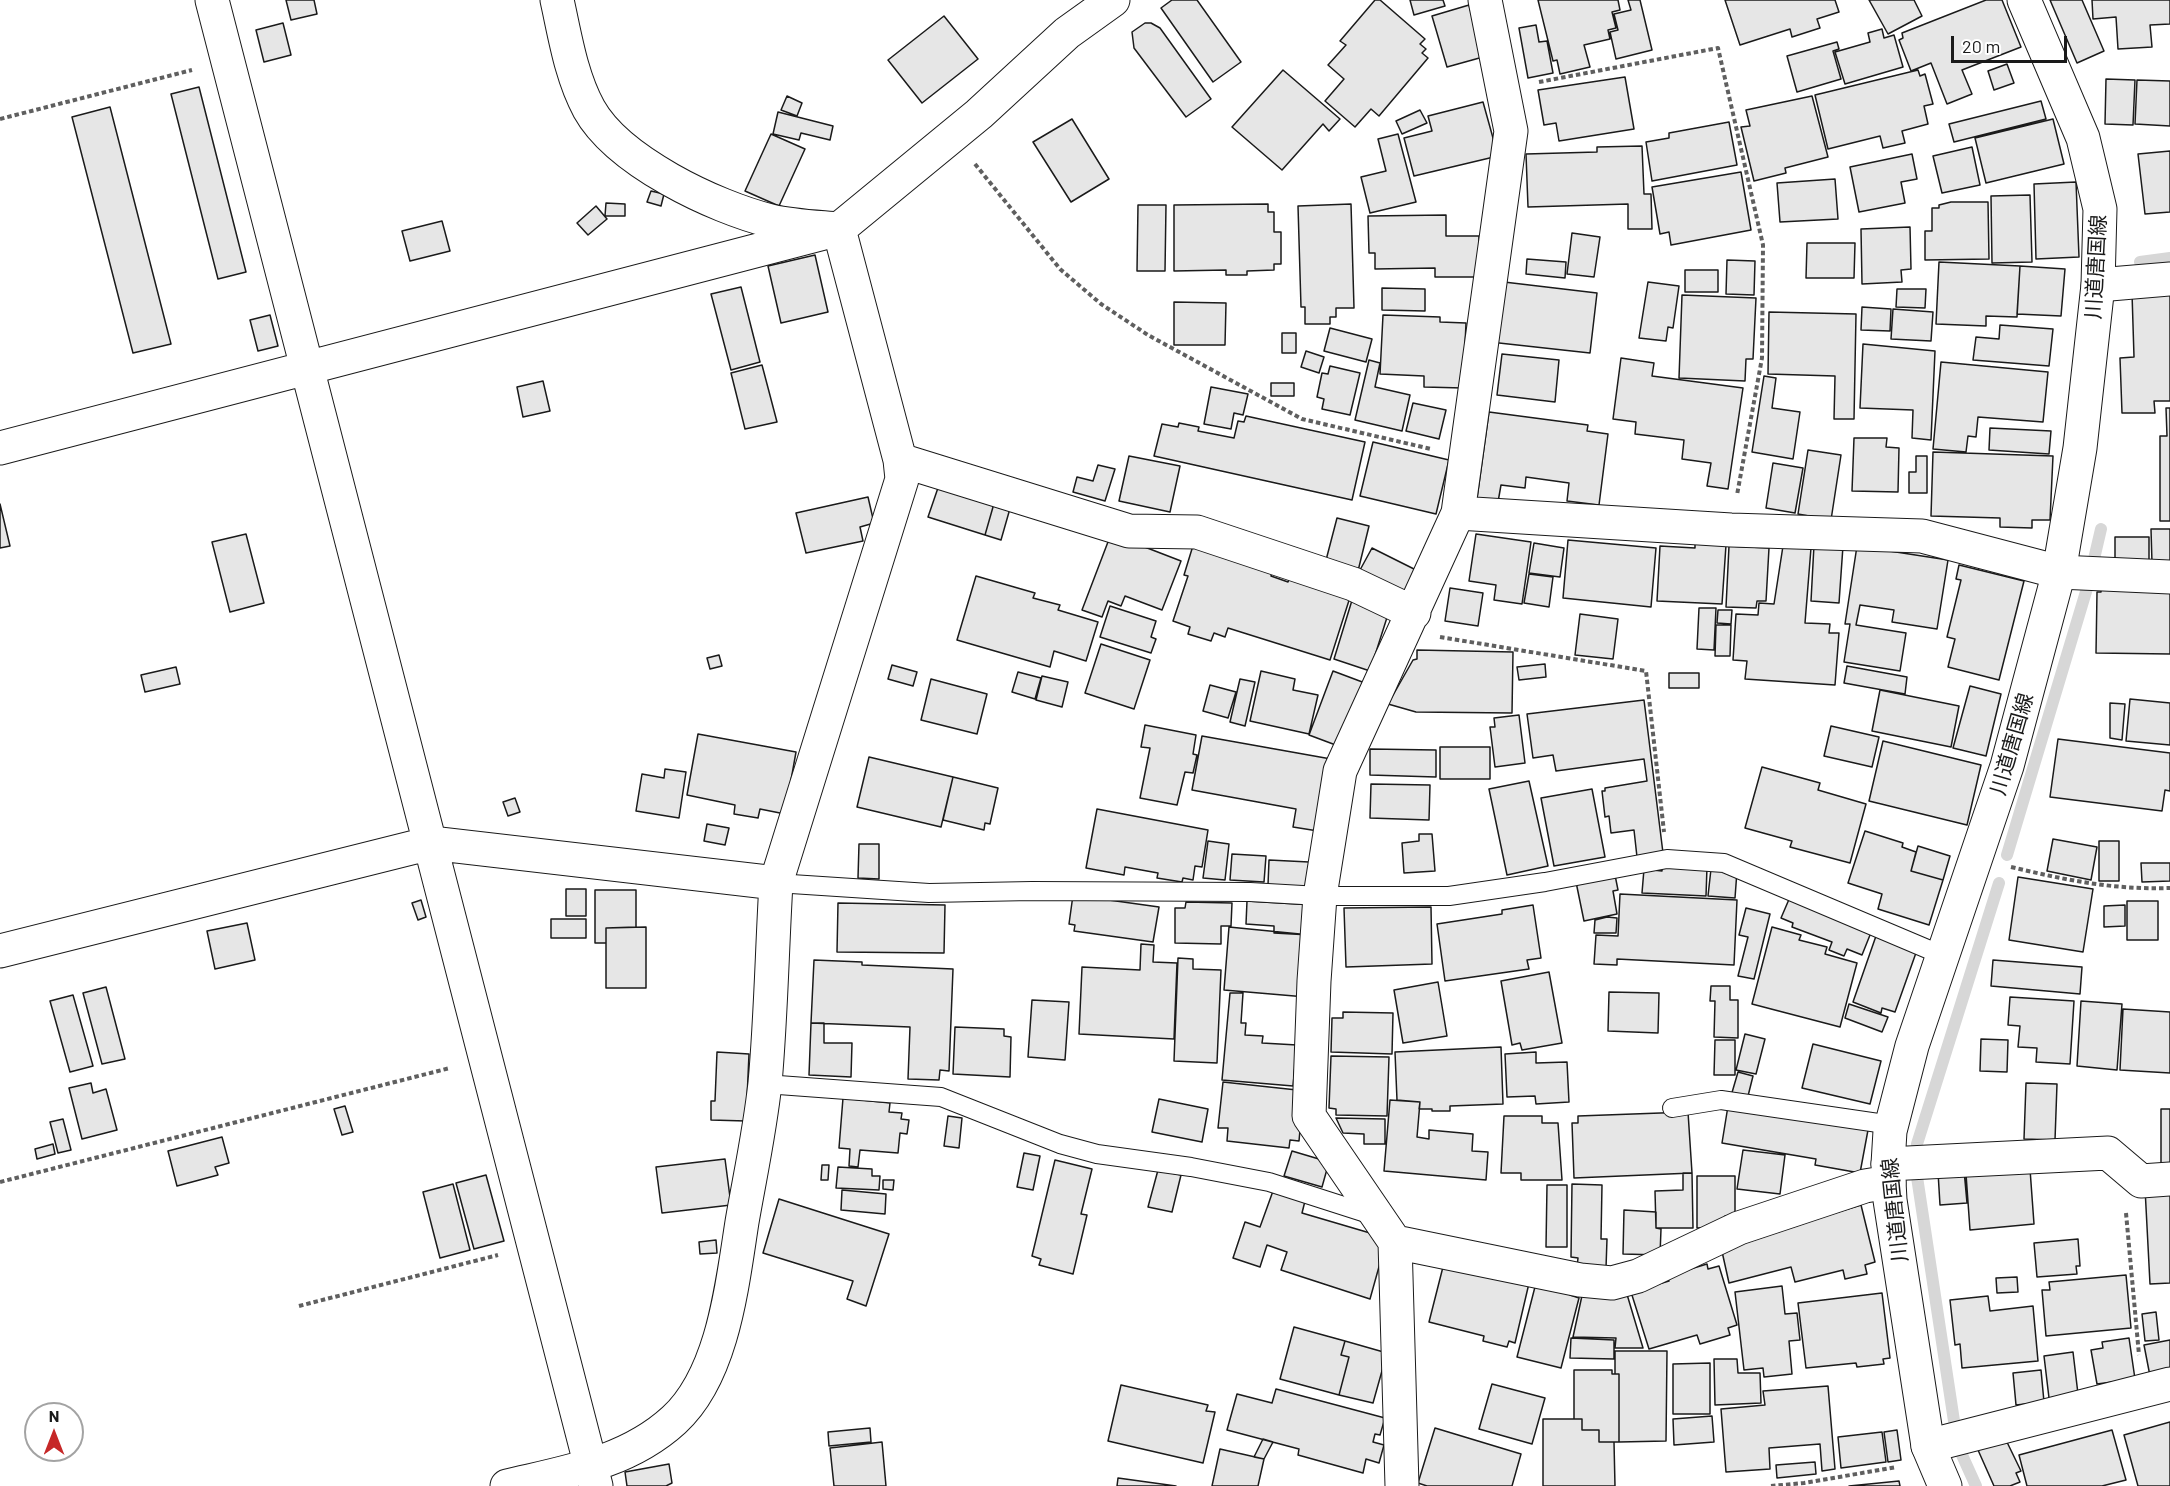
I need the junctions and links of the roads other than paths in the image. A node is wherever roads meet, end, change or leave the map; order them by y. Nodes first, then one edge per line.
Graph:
1 (212, 0) edge
2 (557, 0) edge
3 (1113, 0) edge
4 (1485, 0) edge
5 (2024, 0) edge
6 (839, 229) junction
7 (2170, 279) edge
8 (2098, 285) junction
9 (308, 368) junction
10 (0, 448) edge
11 (900, 460) junction
12 (1458, 513) junction
13 (2059, 572) junction
14 (2170, 577) edge
15 (1409, 622) junction
16 (431, 843) junction
17 (776, 884) junction
18 (1320, 896) junction
19 (0, 951) edge
20 (1944, 956) junction
21 (765, 1084) junction
22 (1672, 1108) dead end
23 (1892, 1125) junction
24 (1888, 1173) junction
25 (2170, 1179) edge
26 (1386, 1229) junction
27 (2156, 1388) edge
28 (1936, 1464) edge
29 (593, 1476) edge
30 (507, 1486) edge
31 (1402, 1486) edge

1 - 9 street
2 - 6 street
3 - 6 street
4 - 12 street
5 - 8 street, 川道唐国線
6 - 9 street
6 - 11 street
7 - 8 street
8 - 13 street, 川道唐国線
9 - 10 street
9 - 16 street
11 - 15 street
11 - 17 street
12 - 13 street
12 - 15 street
13 - 14 street
13 - 20 street, 川道唐国線
15 - 18 street
16 - 17 street
16 - 19 street
16 - 29 street
17 - 18 lane
17 - 21 street
18 - 20 lane
18 - 26 street
20 - 23 street, 川道唐国線
21 - 26 lane
21 - 29 street
22 - 23 lane
23 - 24 street, 川道唐国線
24 - 25 street
24 - 26 street
24 - 28 street, 川道唐国線
26 - 31 street
27 - 28 street
29 - 30 street

